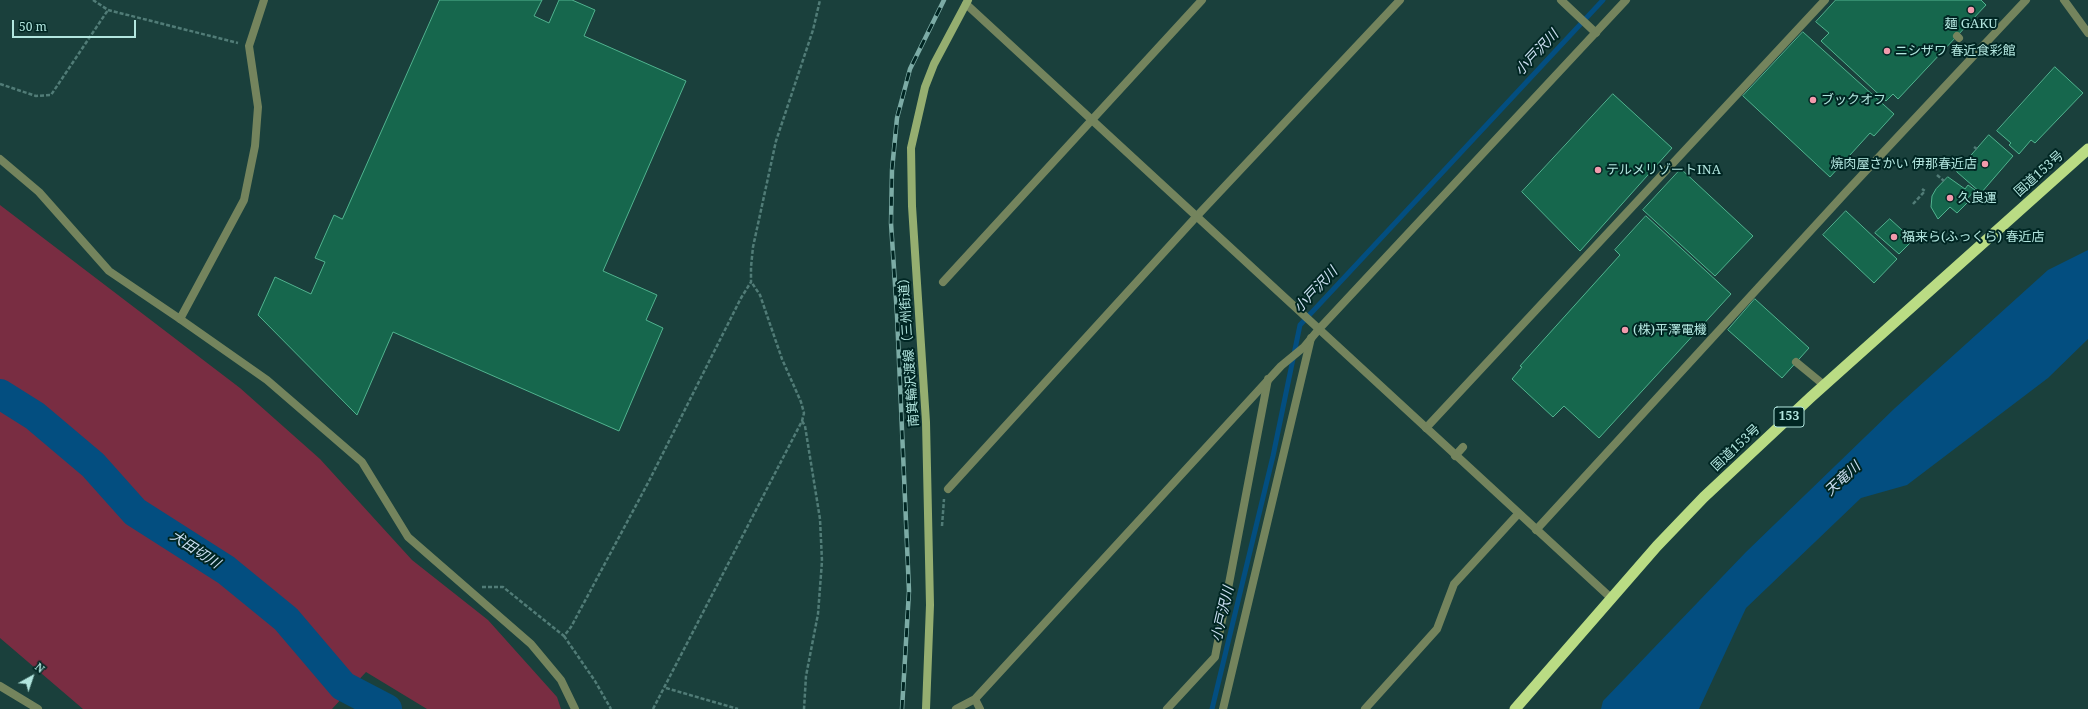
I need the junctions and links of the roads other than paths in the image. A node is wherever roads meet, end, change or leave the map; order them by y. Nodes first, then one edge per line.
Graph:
1 (264, 0) edge
2 (1202, 0) edge
3 (1400, 0) edge
4 (1561, 0) edge
5 (1626, 0) edge
6 (1825, 0) edge
7 (2026, 0) edge
8 (2064, 0) edge
9 (967, 2) edge
10 (1594, 31) junction
11 (2088, 33) edge
12 (1092, 119) junction
13 (2088, 149) edge
14 (0, 159) edge
15 (1196, 217) junction
16 (943, 282) dead end
17 (180, 319) junction
18 (1317, 327) junction
19 (1312, 338) junction
20 (1796, 362) dead end
21 (1268, 379) junction
22 (1824, 385) junction
23 (1426, 428) junction
24 (1463, 446) dead end
25 (1455, 456) junction
26 (948, 489) dead end
27 (1518, 514) junction
28 (1536, 530) junction
29 (1611, 598) junction
30 (0, 686) edge
31 (975, 699) junction
32 (38, 709) edge
33 (575, 709) edge
34 (926, 709) edge
35 (956, 709) edge
36 (980, 709) edge
37 (1167, 709) edge
38 (1223, 709) edge
39 (1364, 709) edge
40 (1515, 709) edge

1 - 17 street
2 - 12 street
3 - 15 street
4 - 10 street
5 - 10 street
6 - 23 street
7 - 28 street
8 - 11 street
9 - 12 street
9 - 34 main road, 南箕輪沢渡線（三州街道）
10 - 18 street
12 - 15 street
12 - 16 street
13 - 22 highway, 国道153号 / 153
14 - 17 street
15 - 18 street
15 - 26 street
17 - 33 street
18 - 19 street
18 - 23 street
19 - 21 street
19 - 38 street
20 - 22 street
21 - 31 street
21 - 37 street
22 - 29 highway, 国道153号 / 153
23 - 25 street
24 - 25 street
25 - 27 street
27 - 28 street
27 - 39 street
28 - 29 street
29 - 40 highway, 国道153号 / 153
30 - 32 street
31 - 35 street
31 - 36 street

